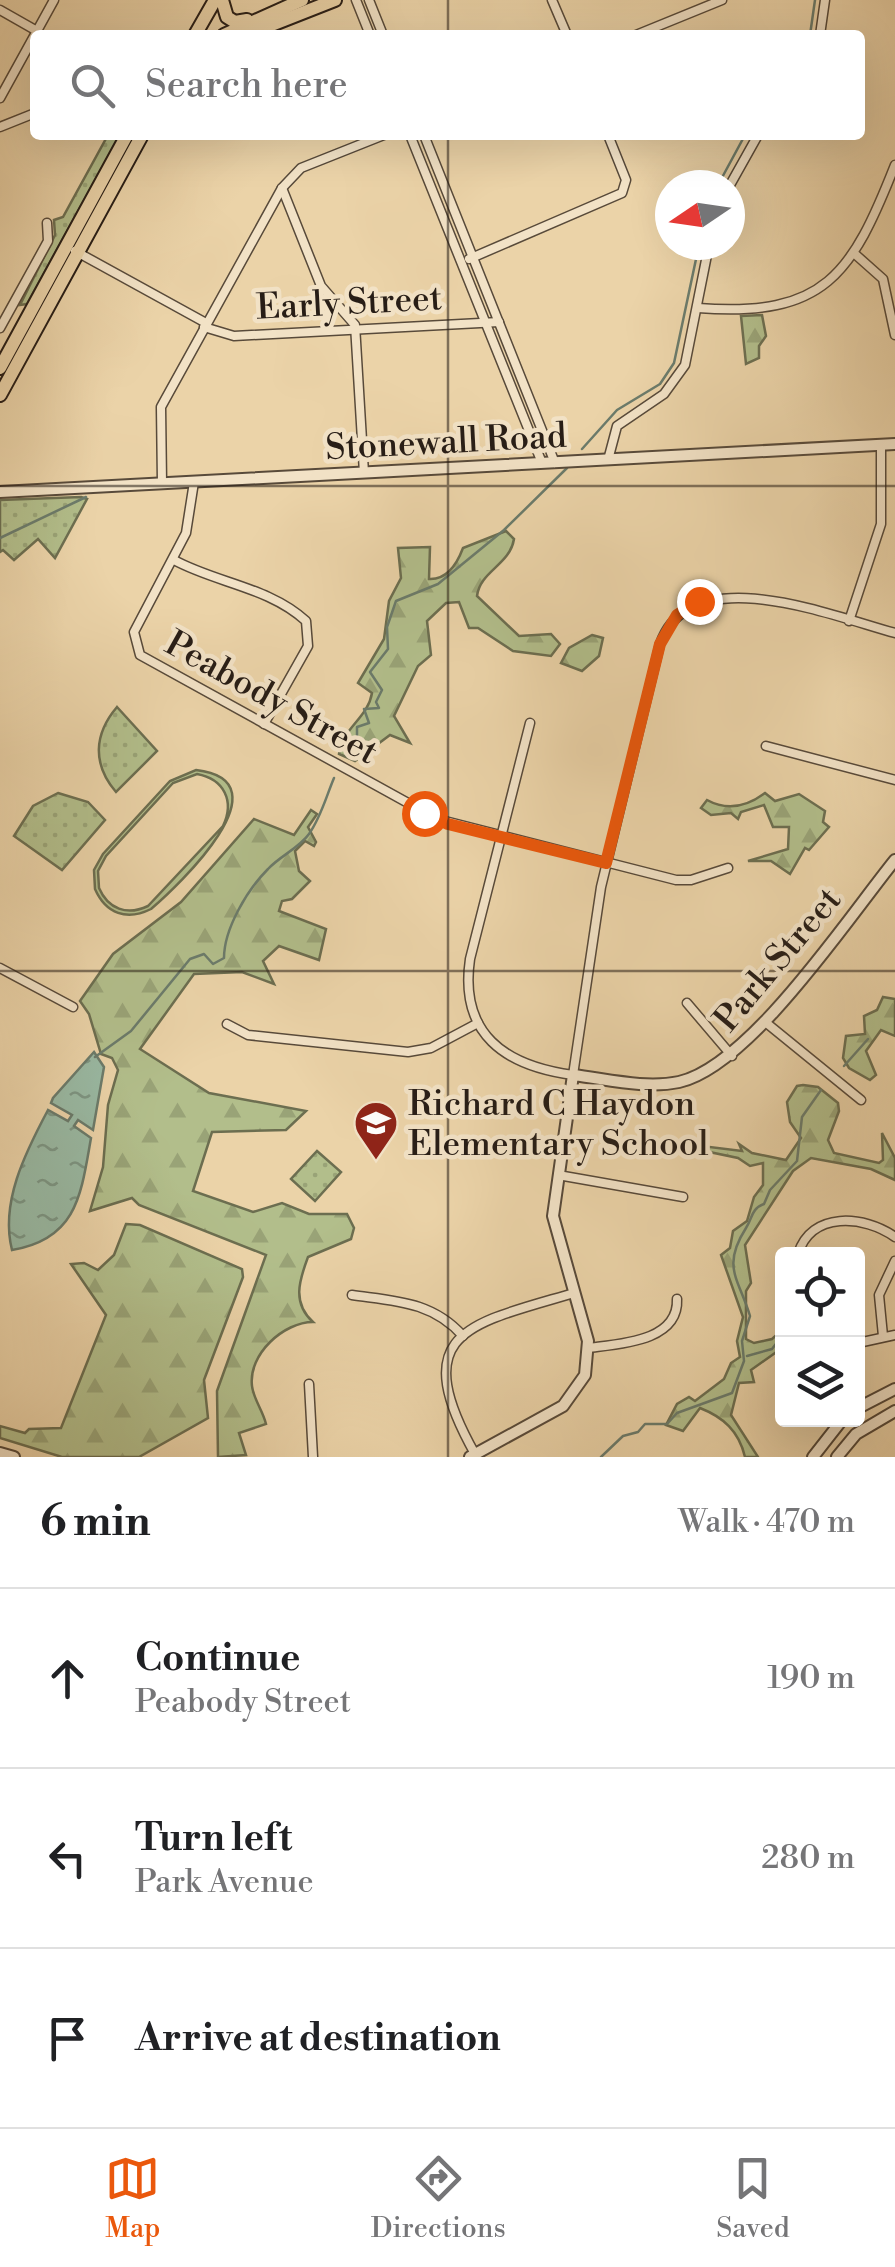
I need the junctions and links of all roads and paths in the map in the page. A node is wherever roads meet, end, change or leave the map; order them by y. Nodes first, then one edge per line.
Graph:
1 (54, 0) edge
2 (218, 0) edge
3 (302, 0) edge
4 (335, 0) edge
5 (356, 0) edge
6 (370, 0) edge
7 (552, 0) edge
8 (722, 0) edge
9 (826, 0) edge
10 (0, 10) edge
11 (264, 18) junction
12 (35, 30) edge
13 (38, 30) edge
14 (198, 30) edge
15 (236, 30) edge
16 (259, 30) edge
17 (368, 30) edge
18 (382, 30) edge
19 (564, 30) edge
20 (648, 30) edge
21 (821, 30) edge
22 (30, 44) edge
23 (0, 98) edge
24 (30, 115) edge
25 (0, 127) edge
26 (125, 140) edge
27 (139, 140) edge
28 (371, 140) edge
29 (412, 140) edge
30 (426, 140) edge
31 (610, 140) edge
32 (755, 140) edge
33 (895, 166) edge
34 (738, 170) edge
35 (282, 188) junction
36 (47, 223) dead end
37 (72, 249) junction
38 (856, 255) junction
39 (473, 258) junction
40 (707, 260) edge
41 (462, 262) junction
42 (12, 306) junction
43 (698, 308) junction
44 (29, 316) junction
45 (486, 322) junction
46 (499, 322) junction
47 (205, 325) junction
48 (0, 328) edge
49 (356, 328) junction
50 (895, 335) edge
51 (0, 368) edge
52 (0, 396) edge
53 (895, 444) edge
54 (881, 445) junction
55 (608, 460) junction
56 (549, 463) junction
57 (364, 472) junction
58 (194, 482) junction
59 (162, 483) junction
60 (0, 492) edge
61 (174, 560) junction
62 (849, 621) junction
63 (895, 632) edge
64 (530, 723) dead end
65 (264, 724) junction
66 (766, 746) dead end
67 (895, 780) edge
68 (501, 837) junction
69 (895, 860) edge
70 (606, 863) junction
71 (728, 868) dead end
72 (1, 972) edge
73 (688, 1003) dead end
74 (73, 1007) dead end
75 (764, 1021) junction
76 (478, 1023) junction
77 (227, 1024) dead end
78 (732, 1056) junction
79 (573, 1075) junction
80 (861, 1100) dead end
81 (558, 1175) junction
82 (684, 1197) dead end
83 (895, 1237) edge
84 (802, 1247) edge
85 (895, 1261) edge
86 (574, 1293) junction
87 (352, 1294) dead end
88 (678, 1299) dead end
89 (895, 1335) edge
90 (462, 1336) junction
91 (883, 1336) junction
92 (865, 1340) edge
93 (588, 1348) junction
94 (309, 1384) dead end
95 (895, 1389) edge
96 (865, 1404) edge
97 (895, 1411) edge
98 (837, 1427) edge
99 (0, 1452) edge
100 (472, 1456) edge
101 (14, 1457) edge
102 (314, 1457) edge
103 (813, 1457) edge
104 (837, 1457) edge

1 - 13 street
2 - 11 main road
2 - 14 main road
3 - 11 main road
4 - 16 main road
5 - 17 street
6 - 18 street
7 - 19 street
8 - 20 street
9 - 21 street
10 - 12 street
11 - 15 main road
22 - 23 street
24 - 25 street
26 - 37 main road
27 - 37 main road
28 - 35 street
29 - 41 street
30 - 39 street
31 - 39 street
32 - 34 street
33 - 38 street
35 - 47 street
35 - 49 street
36 - 42 street
37 - 44 main road
37 - 47 street, Early Street
37 - 52 main road
38 - 43 street
38 - 50 street
39 - 41 street
39 - 46 street
40 - 43 street
41 - 45 street
42 - 44 street
42 - 48 street
43 - 55 street
44 - 51 main road
45 - 46 street, Early Street
45 - 49 street, Early Street
45 - 56 street
46 - 56 street
47 - 49 street, Early Street
47 - 59 street
49 - 57 street
53 - 54 street, Stonewall Road
54 - 55 street, Stonewall Road
54 - 62 street
55 - 56 street, Stonewall Road
56 - 57 street, Stonewall Road
57 - 58 street, Stonewall Road
58 - 59 street, Stonewall Road
58 - 61 street, Peabody Street
59 - 60 street, Stonewall Road
61 - 65 street, Peabody Street
61 - 65 street
62 - 63 street
62 - 70 street
64 - 68 street
65 - 68 street, Peabody Street
66 - 67 street
68 - 70 street, Peabody Street
68 - 76 street
69 - 75 street, Park Street
70 - 71 street, Peabody Street
70 - 79 street
72 - 74 street
73 - 78 street
75 - 78 street, Park Street
75 - 80 street
76 - 77 street
76 - 79 street, Park Street
78 - 79 street, Park Street
79 - 81 street
81 - 82 street
81 - 86 street
83 - 84 street
85 - 91 street
86 - 90 street
86 - 93 street
87 - 90 street
88 - 93 street
89 - 91 street
90 - 100 street
91 - 92 street
93 - 100 street
94 - 102 street
95 - 96 street
97 - 104 street
98 - 103 street
99 - 101 street

